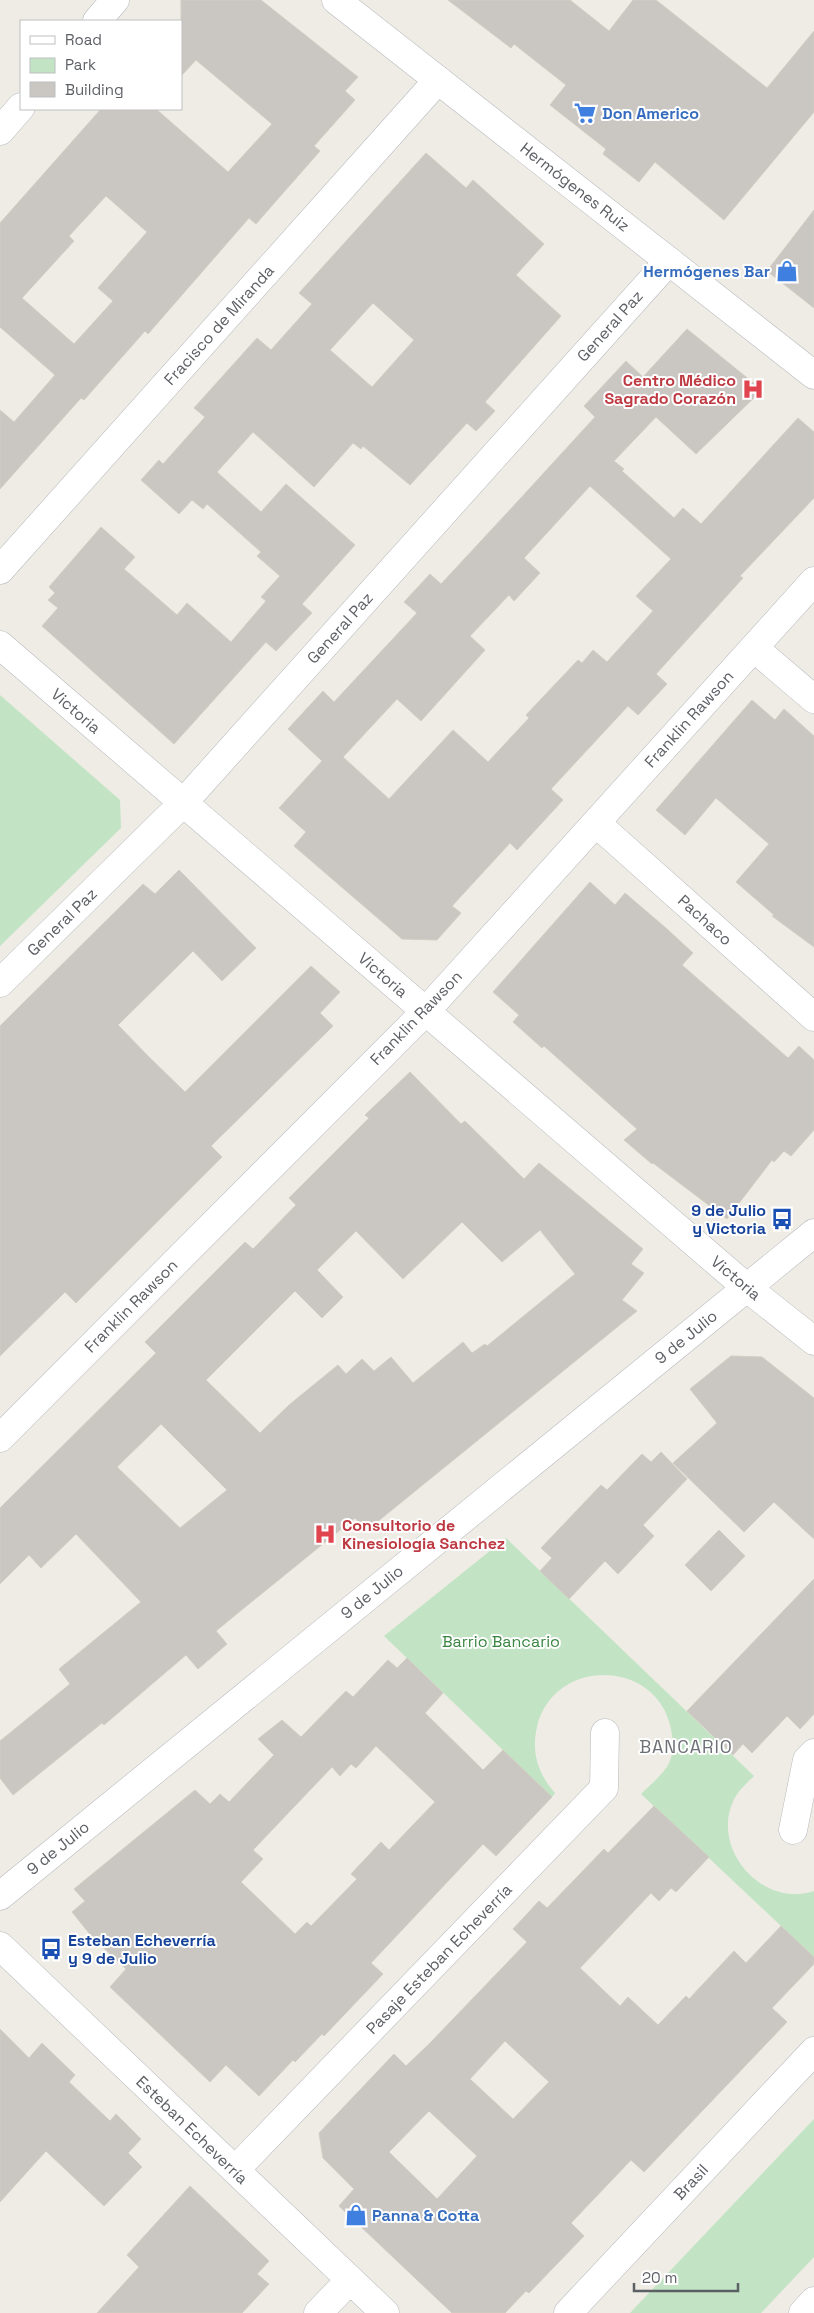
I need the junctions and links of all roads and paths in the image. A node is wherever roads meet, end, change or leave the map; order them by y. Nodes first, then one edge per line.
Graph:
1 (115, 0) edge
2 (336, 0) edge
3 (98, 20) edge
4 (438, 80) junction
5 (20, 108) edge
6 (0, 131) edge
7 (669, 261) junction
8 (814, 375) edge
9 (0, 570) edge
10 (814, 581) edge
11 (0, 645) edge
12 (754, 648) junction
13 (814, 699) edge
14 (183, 803) junction
15 (596, 823) junction
16 (0, 983) edge
17 (425, 1012) junction
18 (814, 1017) edge
19 (814, 1233) edge
20 (746, 1288) junction
21 (814, 1341) edge
22 (0, 1438) edge
23 (605, 1733) dead end
24 (814, 1753) edge
25 (793, 1830) dead end
26 (0, 1896) edge
27 (0, 1946) edge
28 (814, 2050) edge
29 (235, 2170) junction
30 (350, 2280) junction
31 (814, 2302) edge
32 (318, 2313) edge
33 (385, 2313) edge
34 (568, 2313) edge
35 (803, 2313) edge

1 - 3 street
2 - 4 street, Hermógenes Ruiz
4 - 7 street, Hermógenes Ruiz
4 - 9 street, Fracisco de Miranda
5 - 6 street
7 - 8 street, Hermógenes Ruiz
7 - 14 street, General Paz
10 - 12 street, Franklin Rawson
11 - 14 street, Victoria
12 - 13 street
12 - 15 street, Franklin Rawson
14 - 16 street, General Paz
14 - 17 street, Victoria
15 - 17 street, Franklin Rawson
15 - 18 street, Pachaco
17 - 20 street, Victoria
17 - 22 street, Franklin Rawson
19 - 20 street, 9 de Julio
20 - 21 street, Victoria
20 - 26 street, 9 de Julio
23 - 29 street, Pasaje Esteban Echeverría
24 - 25 street
27 - 29 street, Esteban Echeverría
28 - 34 street, Brasil
29 - 30 street, Esteban Echeverría
30 - 32 street
30 - 33 street, Esteban Echeverría
31 - 35 street

